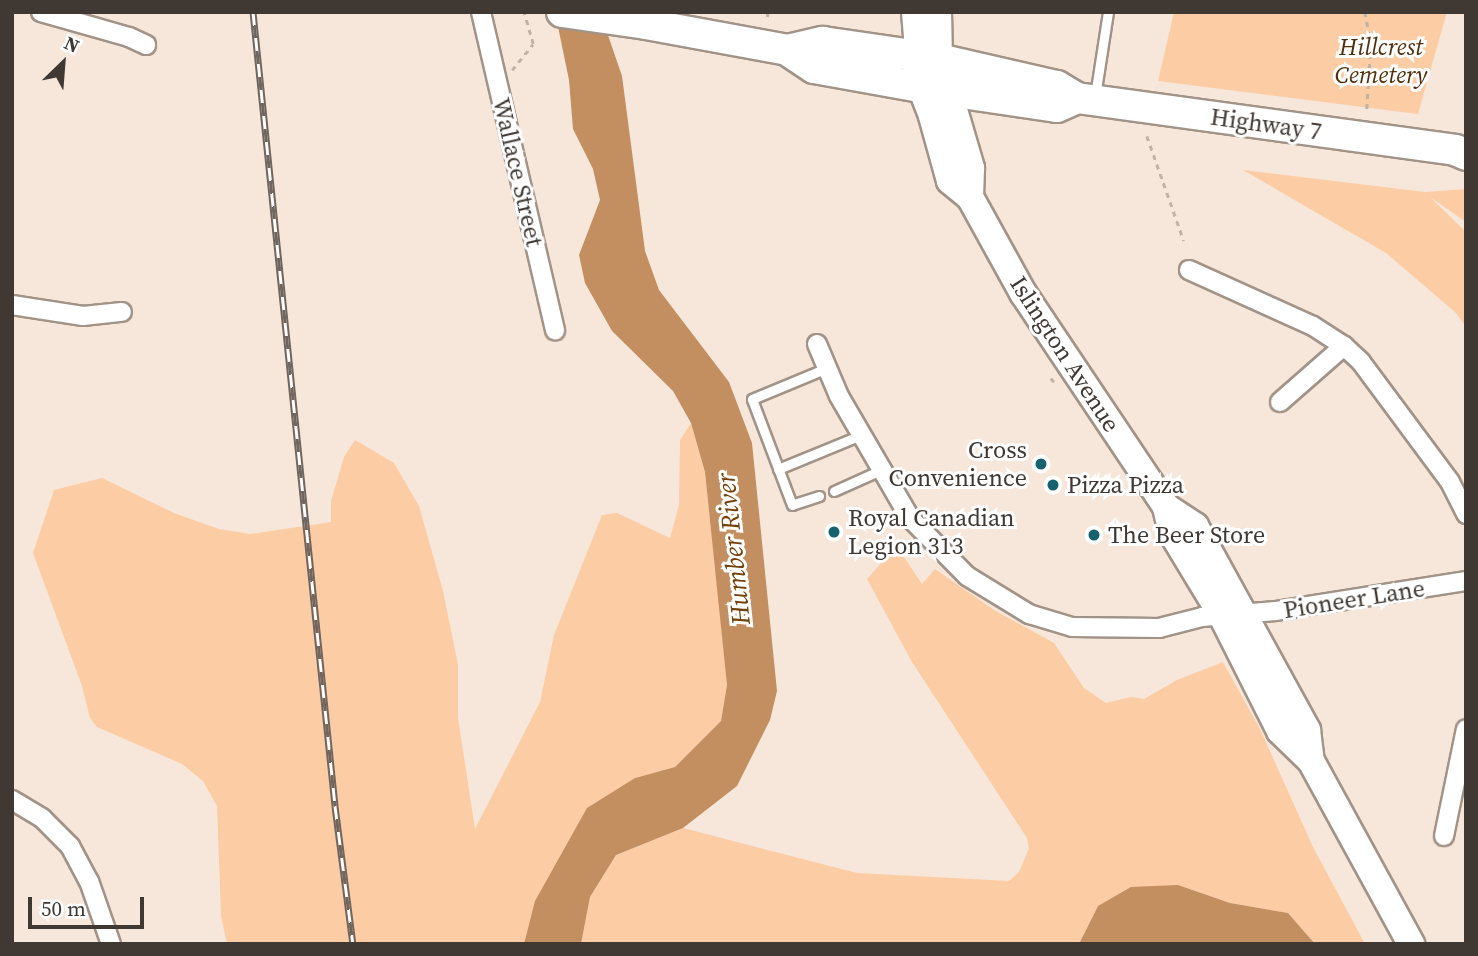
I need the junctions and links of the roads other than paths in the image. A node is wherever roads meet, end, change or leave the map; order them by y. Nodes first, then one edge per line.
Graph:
1 (41, 12) edge
2 (481, 12) edge
3 (562, 12) edge
4 (915, 12) edge
5 (938, 12) edge
6 (1108, 12) edge
7 (146, 45) dead end
8 (787, 50) junction
9 (928, 58) junction
10 (933, 89) junction
11 (1086, 100) junction
12 (1462, 151) edge
13 (1189, 270) dead end
14 (12, 305) edge
15 (122, 312) dead end
16 (555, 331) dead end
17 (817, 344) dead end
18 (1344, 346) junction
19 (827, 368) junction
20 (1280, 402) dead end
21 (861, 435) junction
22 (778, 469) junction
23 (881, 470) junction
24 (834, 491) dead end
25 (819, 496) dead end
26 (1466, 514) edge
27 (1466, 581) edge
28 (1231, 614) junction
29 (1466, 729) edge
30 (12, 800) edge
31 (1444, 836) dead end
32 (111, 944) edge
33 (1411, 944) edge

1 - 7 street
2 - 16 street, Wallace Street
3 - 8 main road, Highway 7
4 - 9 main road, Islington Avenue
5 - 9 main road, Islington Avenue
6 - 11 lane
8 - 9 main road, Highway 7
8 - 10 main road, Highway 7
9 - 10 main road, Islington Avenue
9 - 11 main road, Highway 7
10 - 11 main road, Highway 7
10 - 28 main road, Islington Avenue
11 - 12 main road, Highway 7
13 - 18 street
14 - 15 street
17 - 19 street, Pioneer Lane
18 - 20 street
18 - 26 street
19 - 21 street, Pioneer Lane
19 - 22 lane
21 - 22 lane
21 - 23 street, Pioneer Lane
22 - 25 lane
23 - 24 lane
23 - 28 street, Pioneer Lane
27 - 28 street, Pioneer Lane
28 - 33 main road, Islington Avenue
29 - 31 street
30 - 32 street

